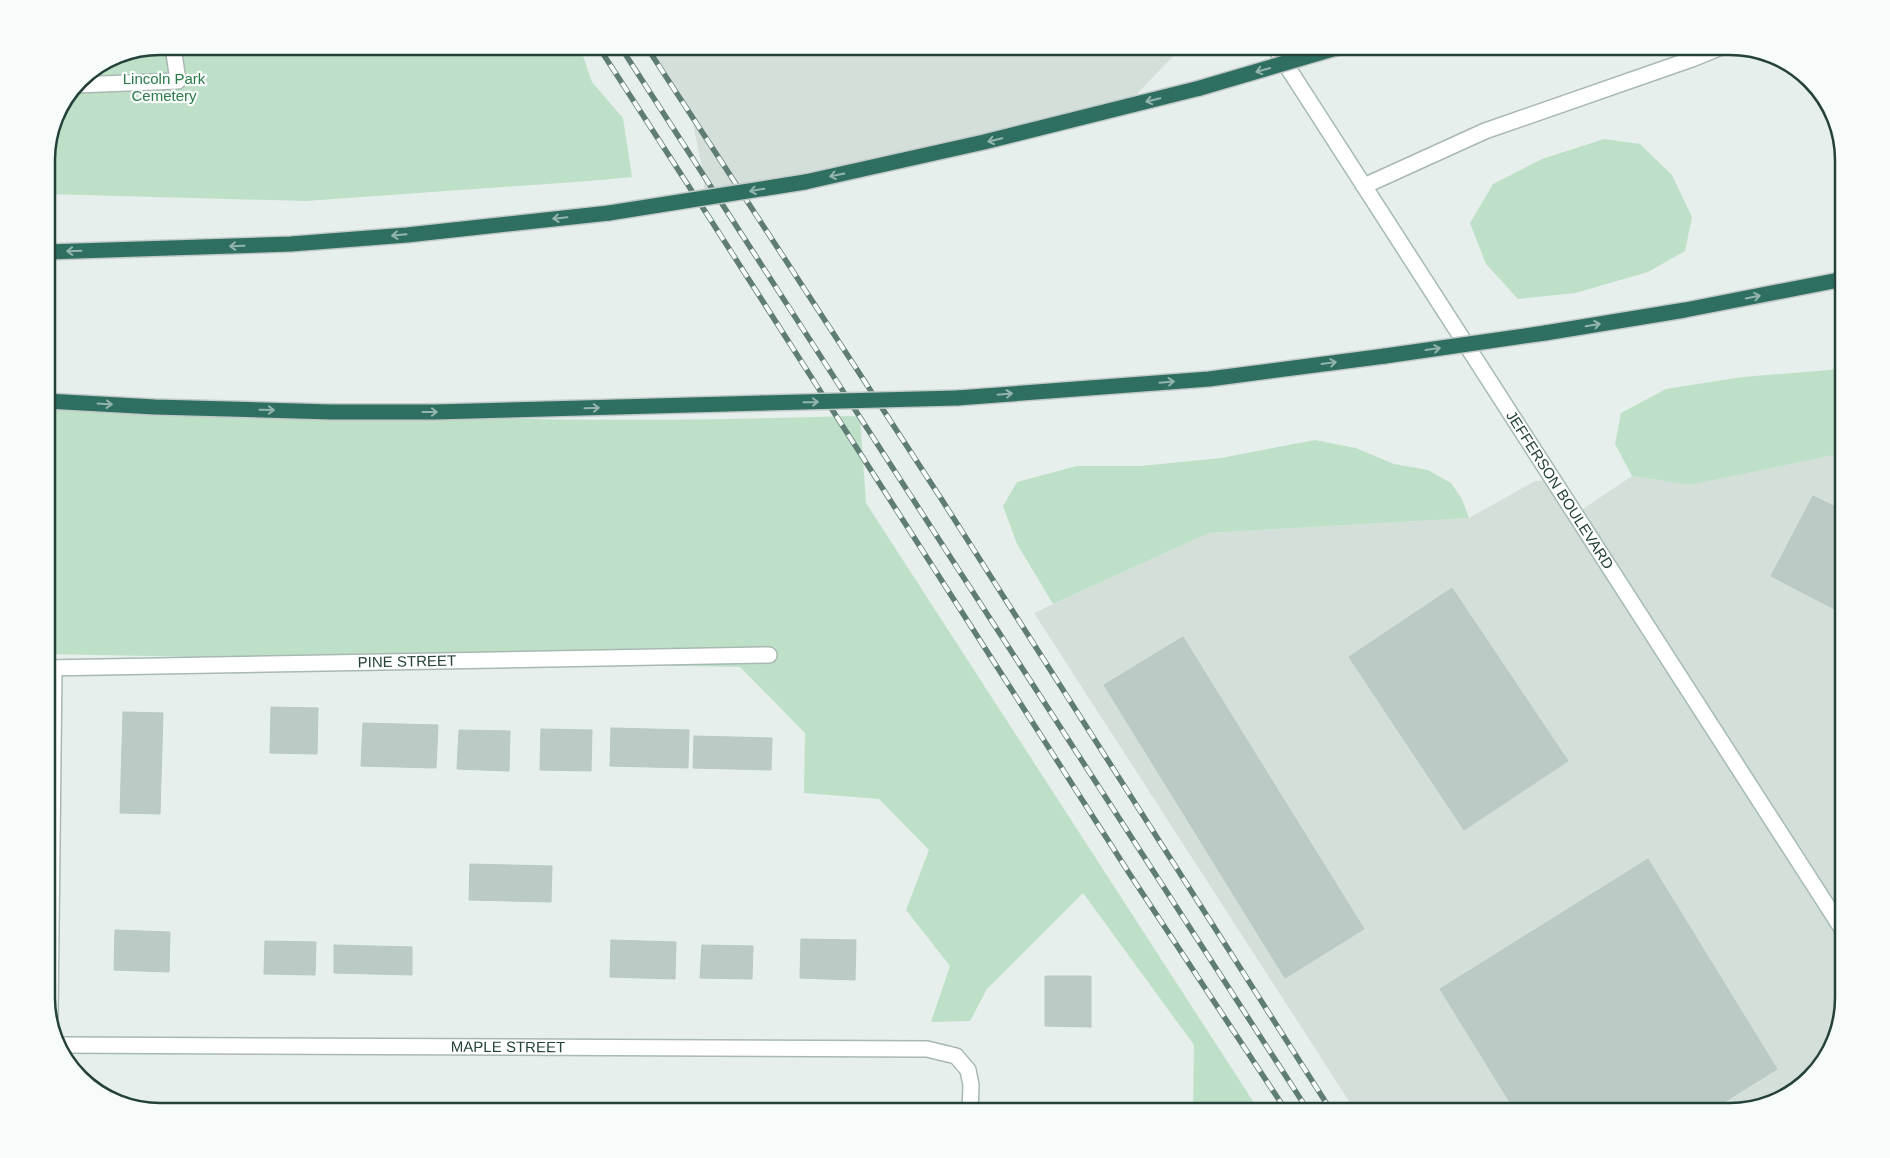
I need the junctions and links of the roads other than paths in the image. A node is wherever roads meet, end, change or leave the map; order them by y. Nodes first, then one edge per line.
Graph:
1 (174, 55) edge
2 (1280, 55) edge
3 (1312, 55) edge
4 (1702, 55) edge
5 (88, 85) edge
6 (1364, 186) junction
7 (55, 252) edge
8 (1835, 281) edge
9 (55, 400) edge
10 (769, 655) dead end
11 (55, 668) edge
12 (1835, 918) edge
13 (67, 1046) edge
14 (970, 1103) edge

1 - 5 street
2 - 6 street, JEFFERSON BOULEVARD
3 -> 7 highway, bridge
4 - 6 street
6 - 12 street, JEFFERSON BOULEVARD
9 -> 8 highway, bridge
10 - 11 street, PINE STREET
13 - 14 street, MAPLE STREET

